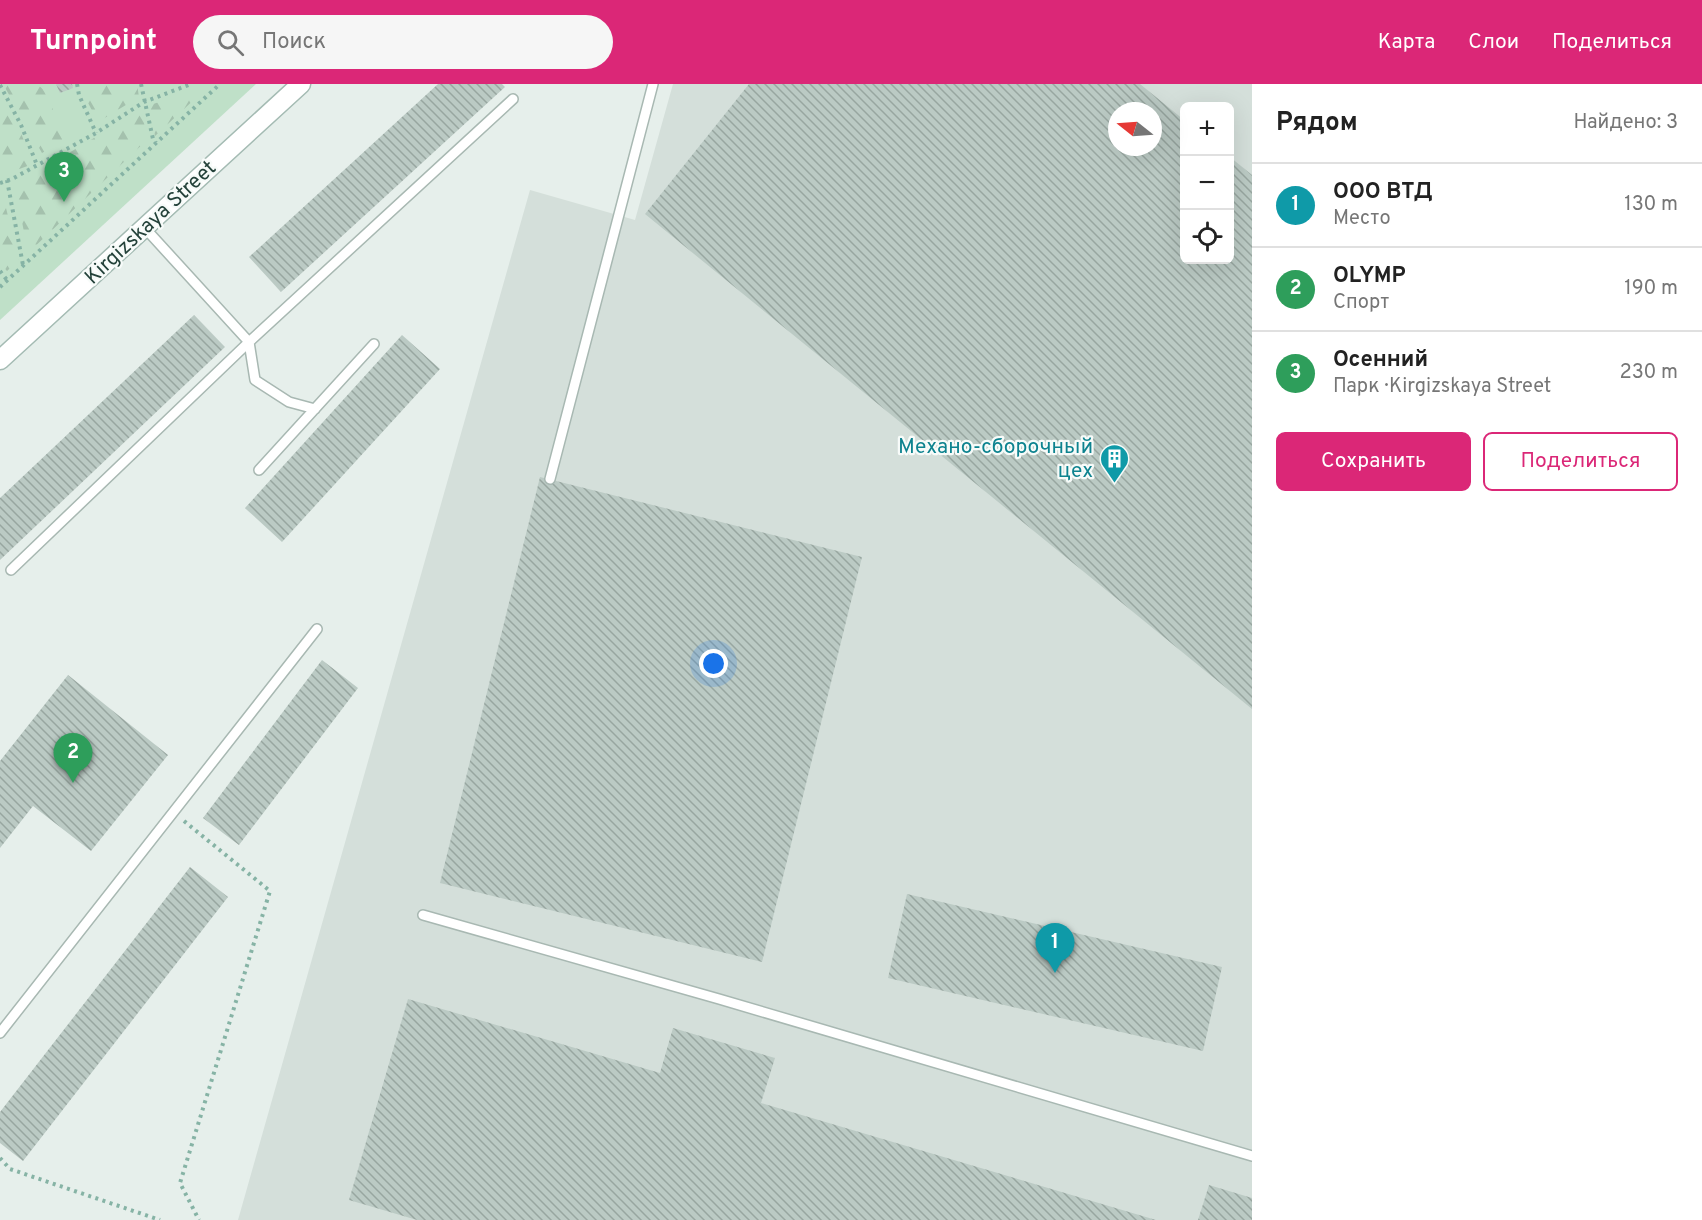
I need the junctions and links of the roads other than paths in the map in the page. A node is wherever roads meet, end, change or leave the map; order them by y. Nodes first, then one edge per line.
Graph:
1 (301, 84) edge
2 (653, 84) edge
3 (513, 99) dead end
4 (144, 227) junction
5 (249, 342) junction
6 (374, 344) dead end
7 (0, 360) edge
8 (315, 409) junction
9 (259, 470) dead end
10 (550, 479) dead end
11 (11, 570) dead end
12 (317, 630) dead end
13 (423, 915) dead end
14 (0, 1033) edge
15 (1252, 1156) edge

1 - 4 main road, Kirgizskaya Street
2 - 10 lane
3 - 5 lane
4 - 5 lane
4 - 7 main road, Kirgizskaya Street
5 - 8 lane
5 - 11 lane
6 - 8 lane
8 - 9 lane
12 - 14 lane
13 - 15 lane

